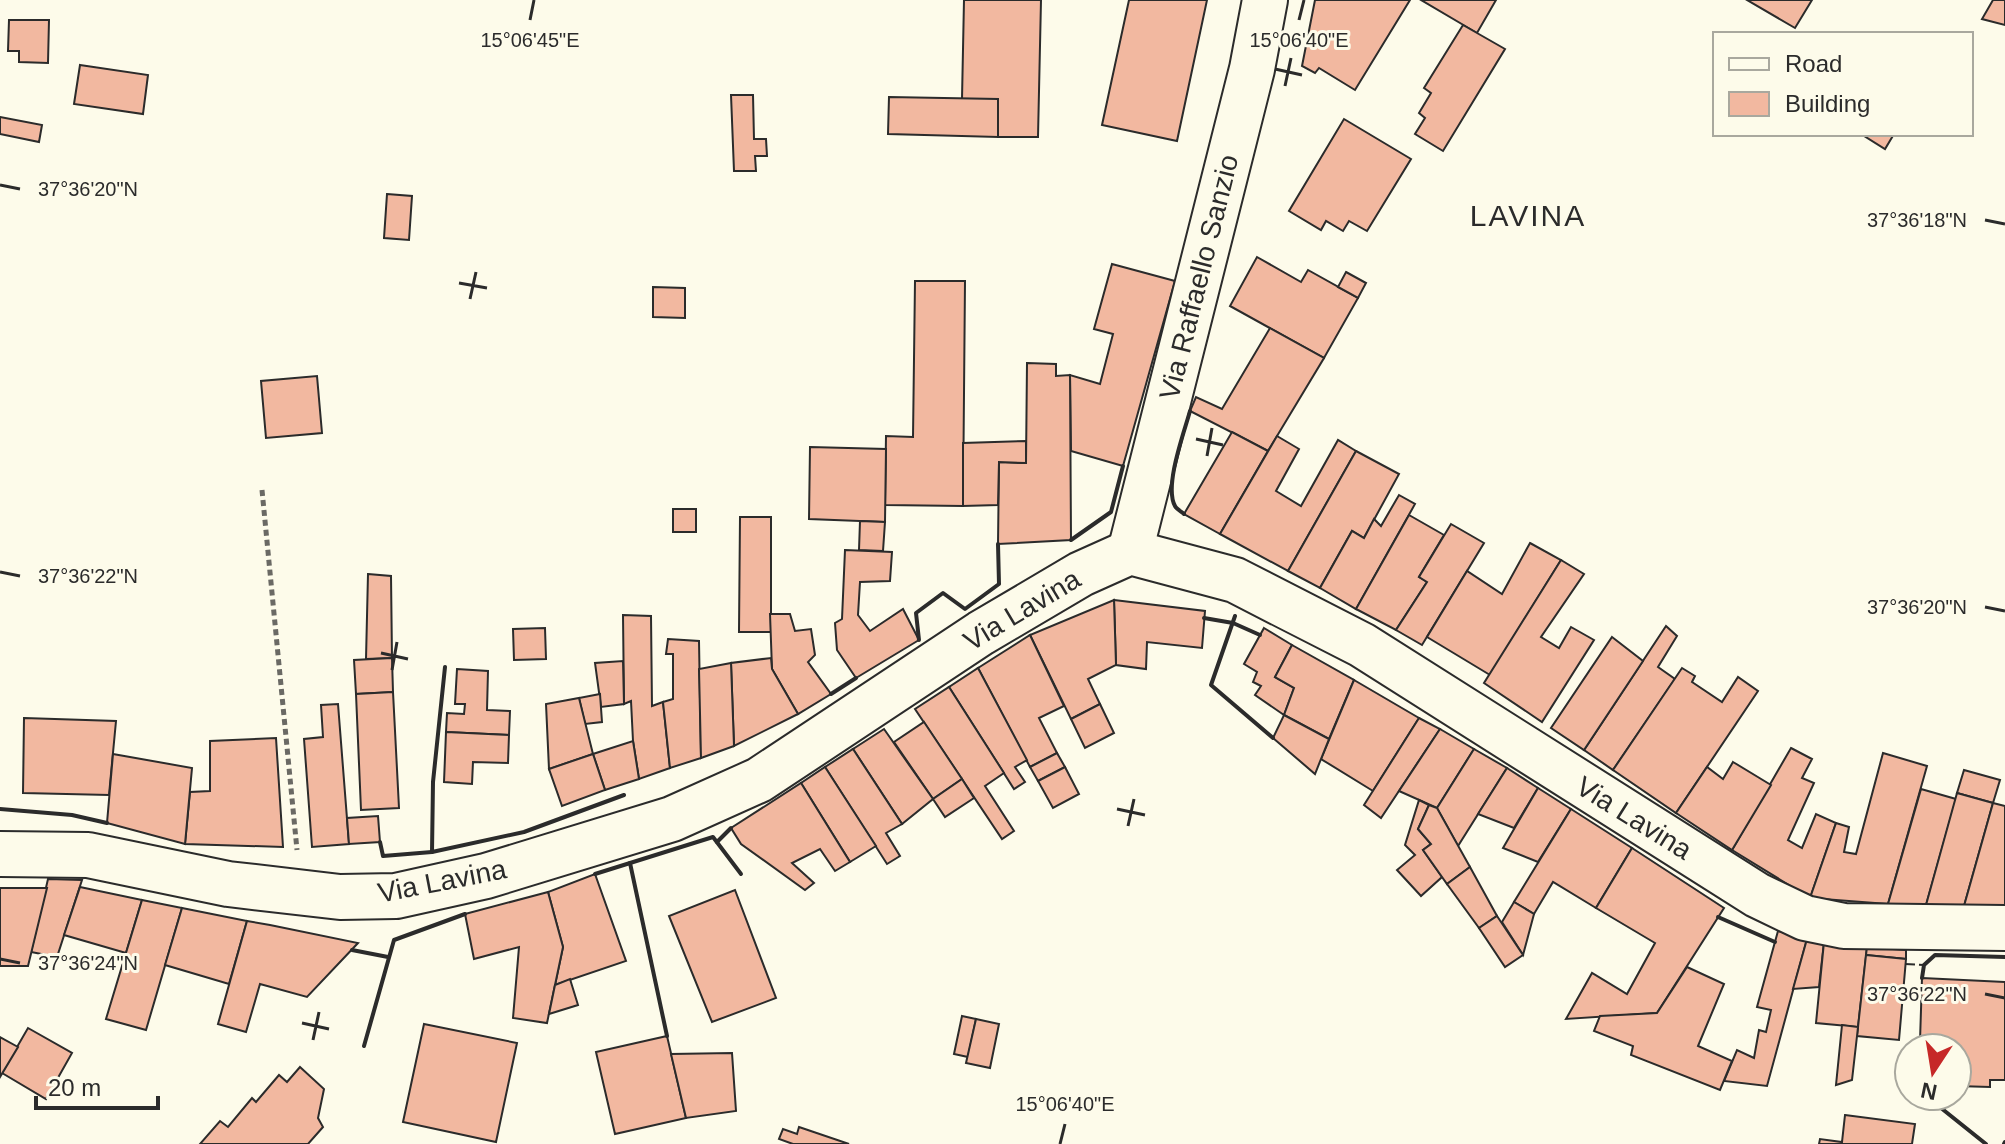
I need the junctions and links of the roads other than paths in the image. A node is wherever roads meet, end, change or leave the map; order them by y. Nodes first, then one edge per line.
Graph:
1 (1265, 0) edge
2 (1130, 552) junction
3 (0, 854) edge
4 (2005, 928) edge

1 - 2 street, Via Raffaello Sanzio
2 - 3 street, Via Lavina
2 - 4 street, Via Lavina

